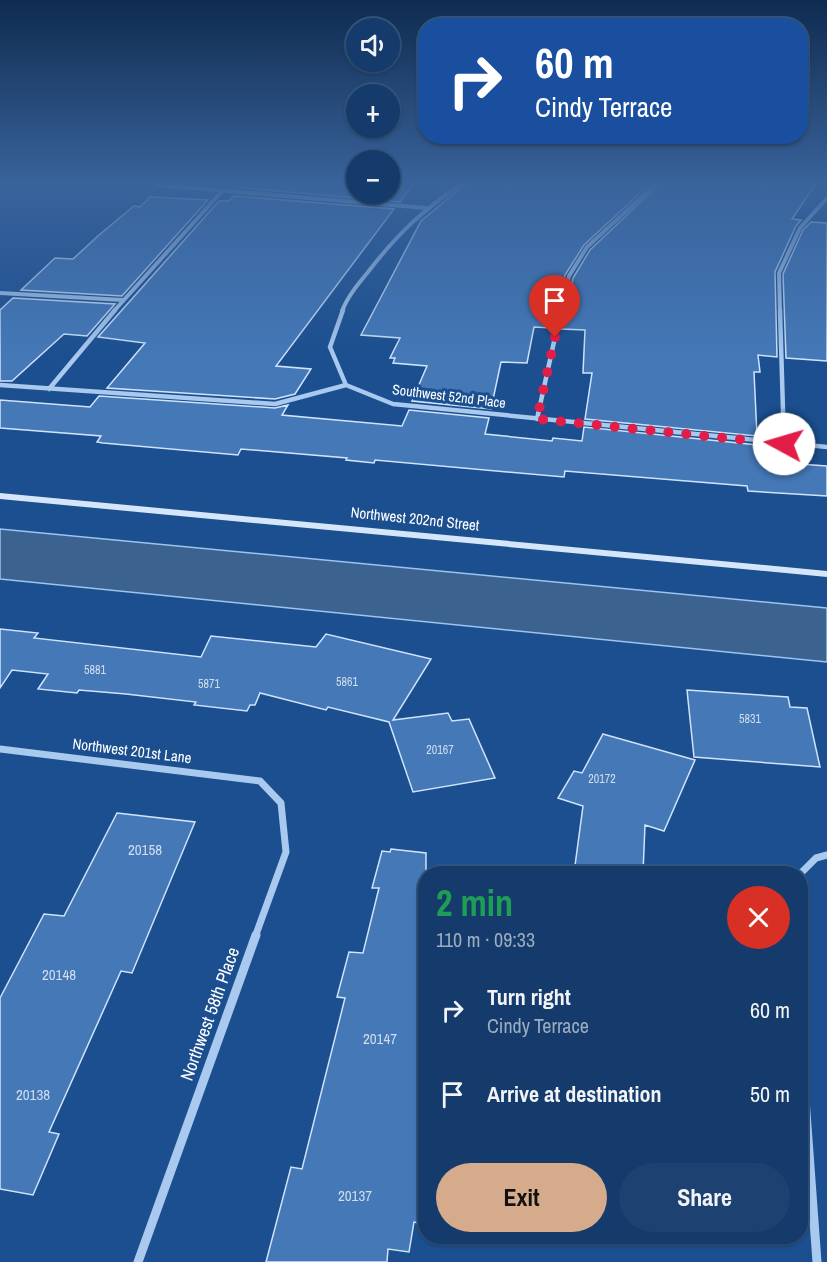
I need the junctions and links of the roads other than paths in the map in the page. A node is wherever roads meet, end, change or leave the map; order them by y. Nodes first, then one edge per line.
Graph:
1 (177, 241) edge
2 (391, 241) edge
3 (594, 241) edge
4 (794, 241) edge
5 (0, 293) edge
6 (123, 300) junction
7 (0, 385) edge
8 (346, 385) junction
9 (49, 389) junction
10 (537, 419) junction
11 (784, 444) junction
12 (827, 447) edge
13 (0, 495) edge
14 (827, 574) edge
15 (0, 749) edge
16 (260, 781) joint
17 (827, 855) edge
18 (808, 866) edge
19 (808, 1139) edge
20 (138, 1262) edge
21 (817, 1262) edge

1 - 6 street
2 - 8 street
3 - 10 street
4 - 11 street
5 - 6 street
6 - 9 street
7 - 9 street
8 - 9 street
8 - 10 street, Southwest 52nd Place
10 - 11 street, Southwest 52nd Place
11 - 12 street, Southwest 52nd Place
13 - 14 street, Northwest 202nd Street
15 - 16 street, Northwest 201st Lane
16 - 20 street, Northwest 58th Place
17 - 18 street
19 - 21 street

